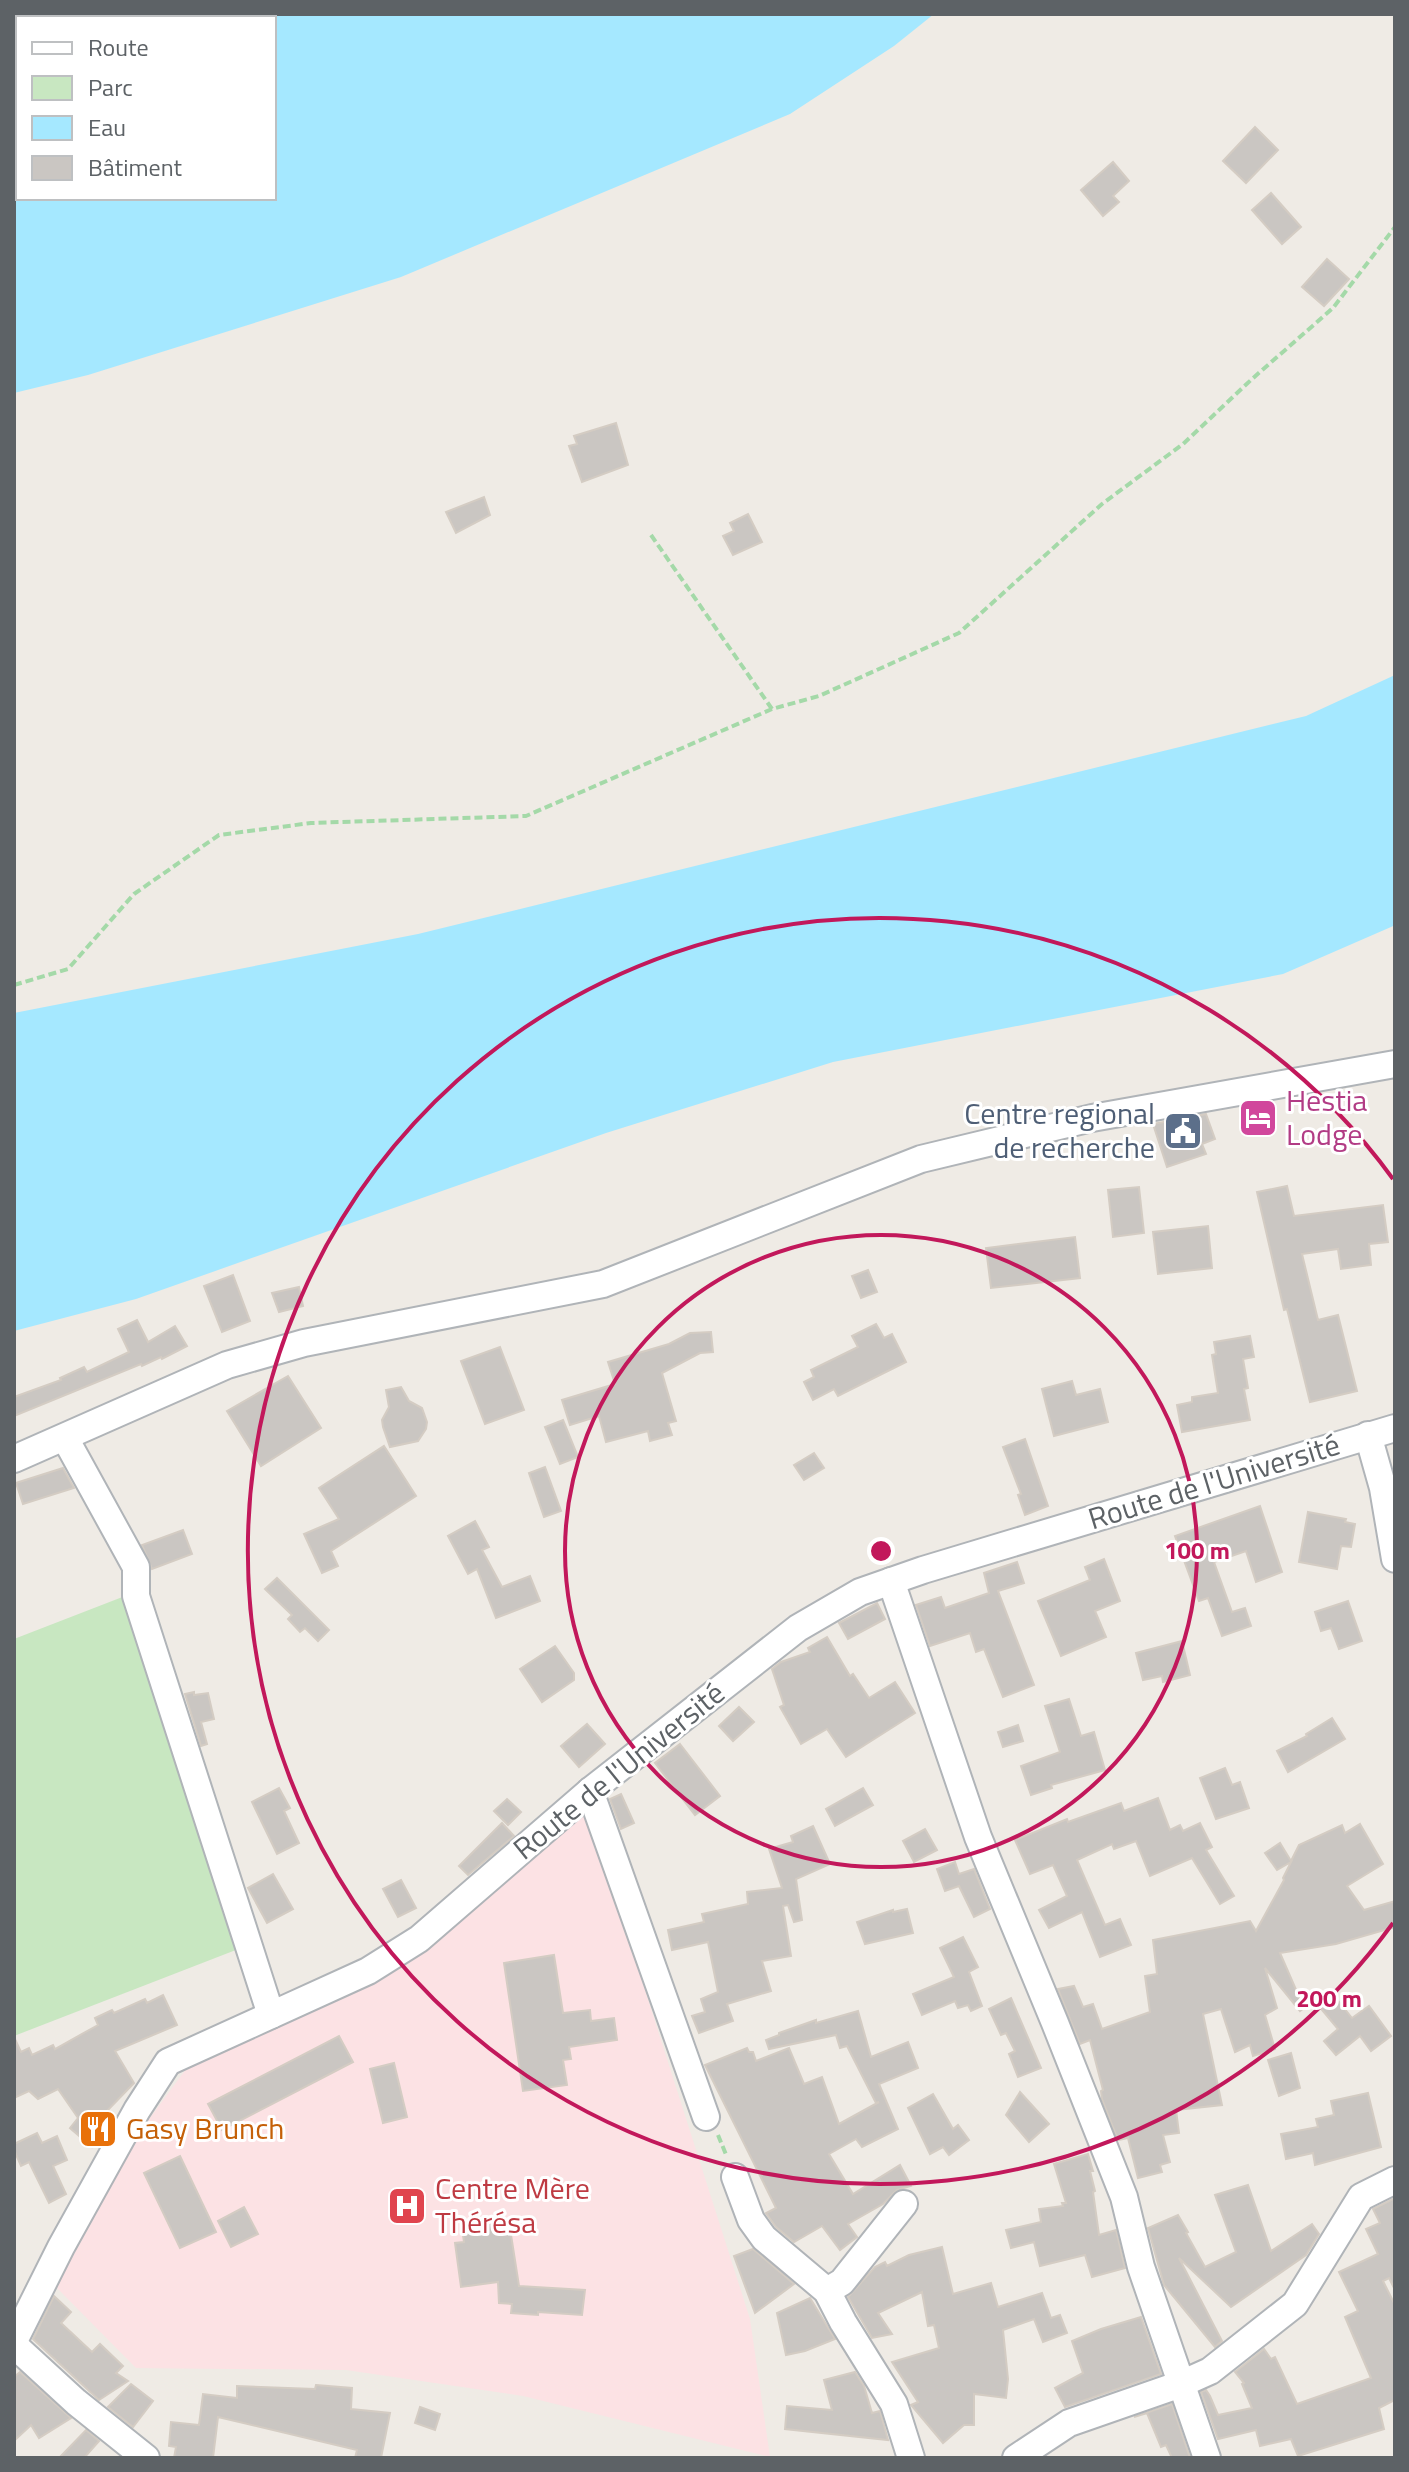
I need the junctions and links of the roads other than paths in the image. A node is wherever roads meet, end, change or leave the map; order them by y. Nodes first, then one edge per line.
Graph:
1 (1395, 1064) edge
2 (1395, 1428) edge
3 (1368, 1435) junction
4 (65, 1438) junction
5 (14, 1459) edge
6 (1395, 1559) edge
7 (891, 1581) junction
8 (590, 1791) junction
9 (271, 2015) junction
10 (706, 2117) road end
11 (735, 2177) road end
12 (1395, 2180) edge
13 (904, 2204) dead end
14 (827, 2291) junction
15 (14, 2343) edge
16 (1181, 2384) junction
17 (146, 2458) edge
18 (911, 2458) edge
19 (1016, 2458) edge
20 (1207, 2458) edge

1 - 4 street
2 - 3 street, Route de l'Université
3 - 6 street
3 - 7 street, Route de l'Université
4 - 5 street
4 - 9 street
7 - 8 street, Route de l'Université
7 - 16 street
8 - 9 street, Route de l'Université
8 - 10 street
9 - 15 street, Route de l'Université
11 - 14 street
12 - 16 street
13 - 14 street
14 - 18 street
15 - 17 street
16 - 19 street
16 - 20 street

